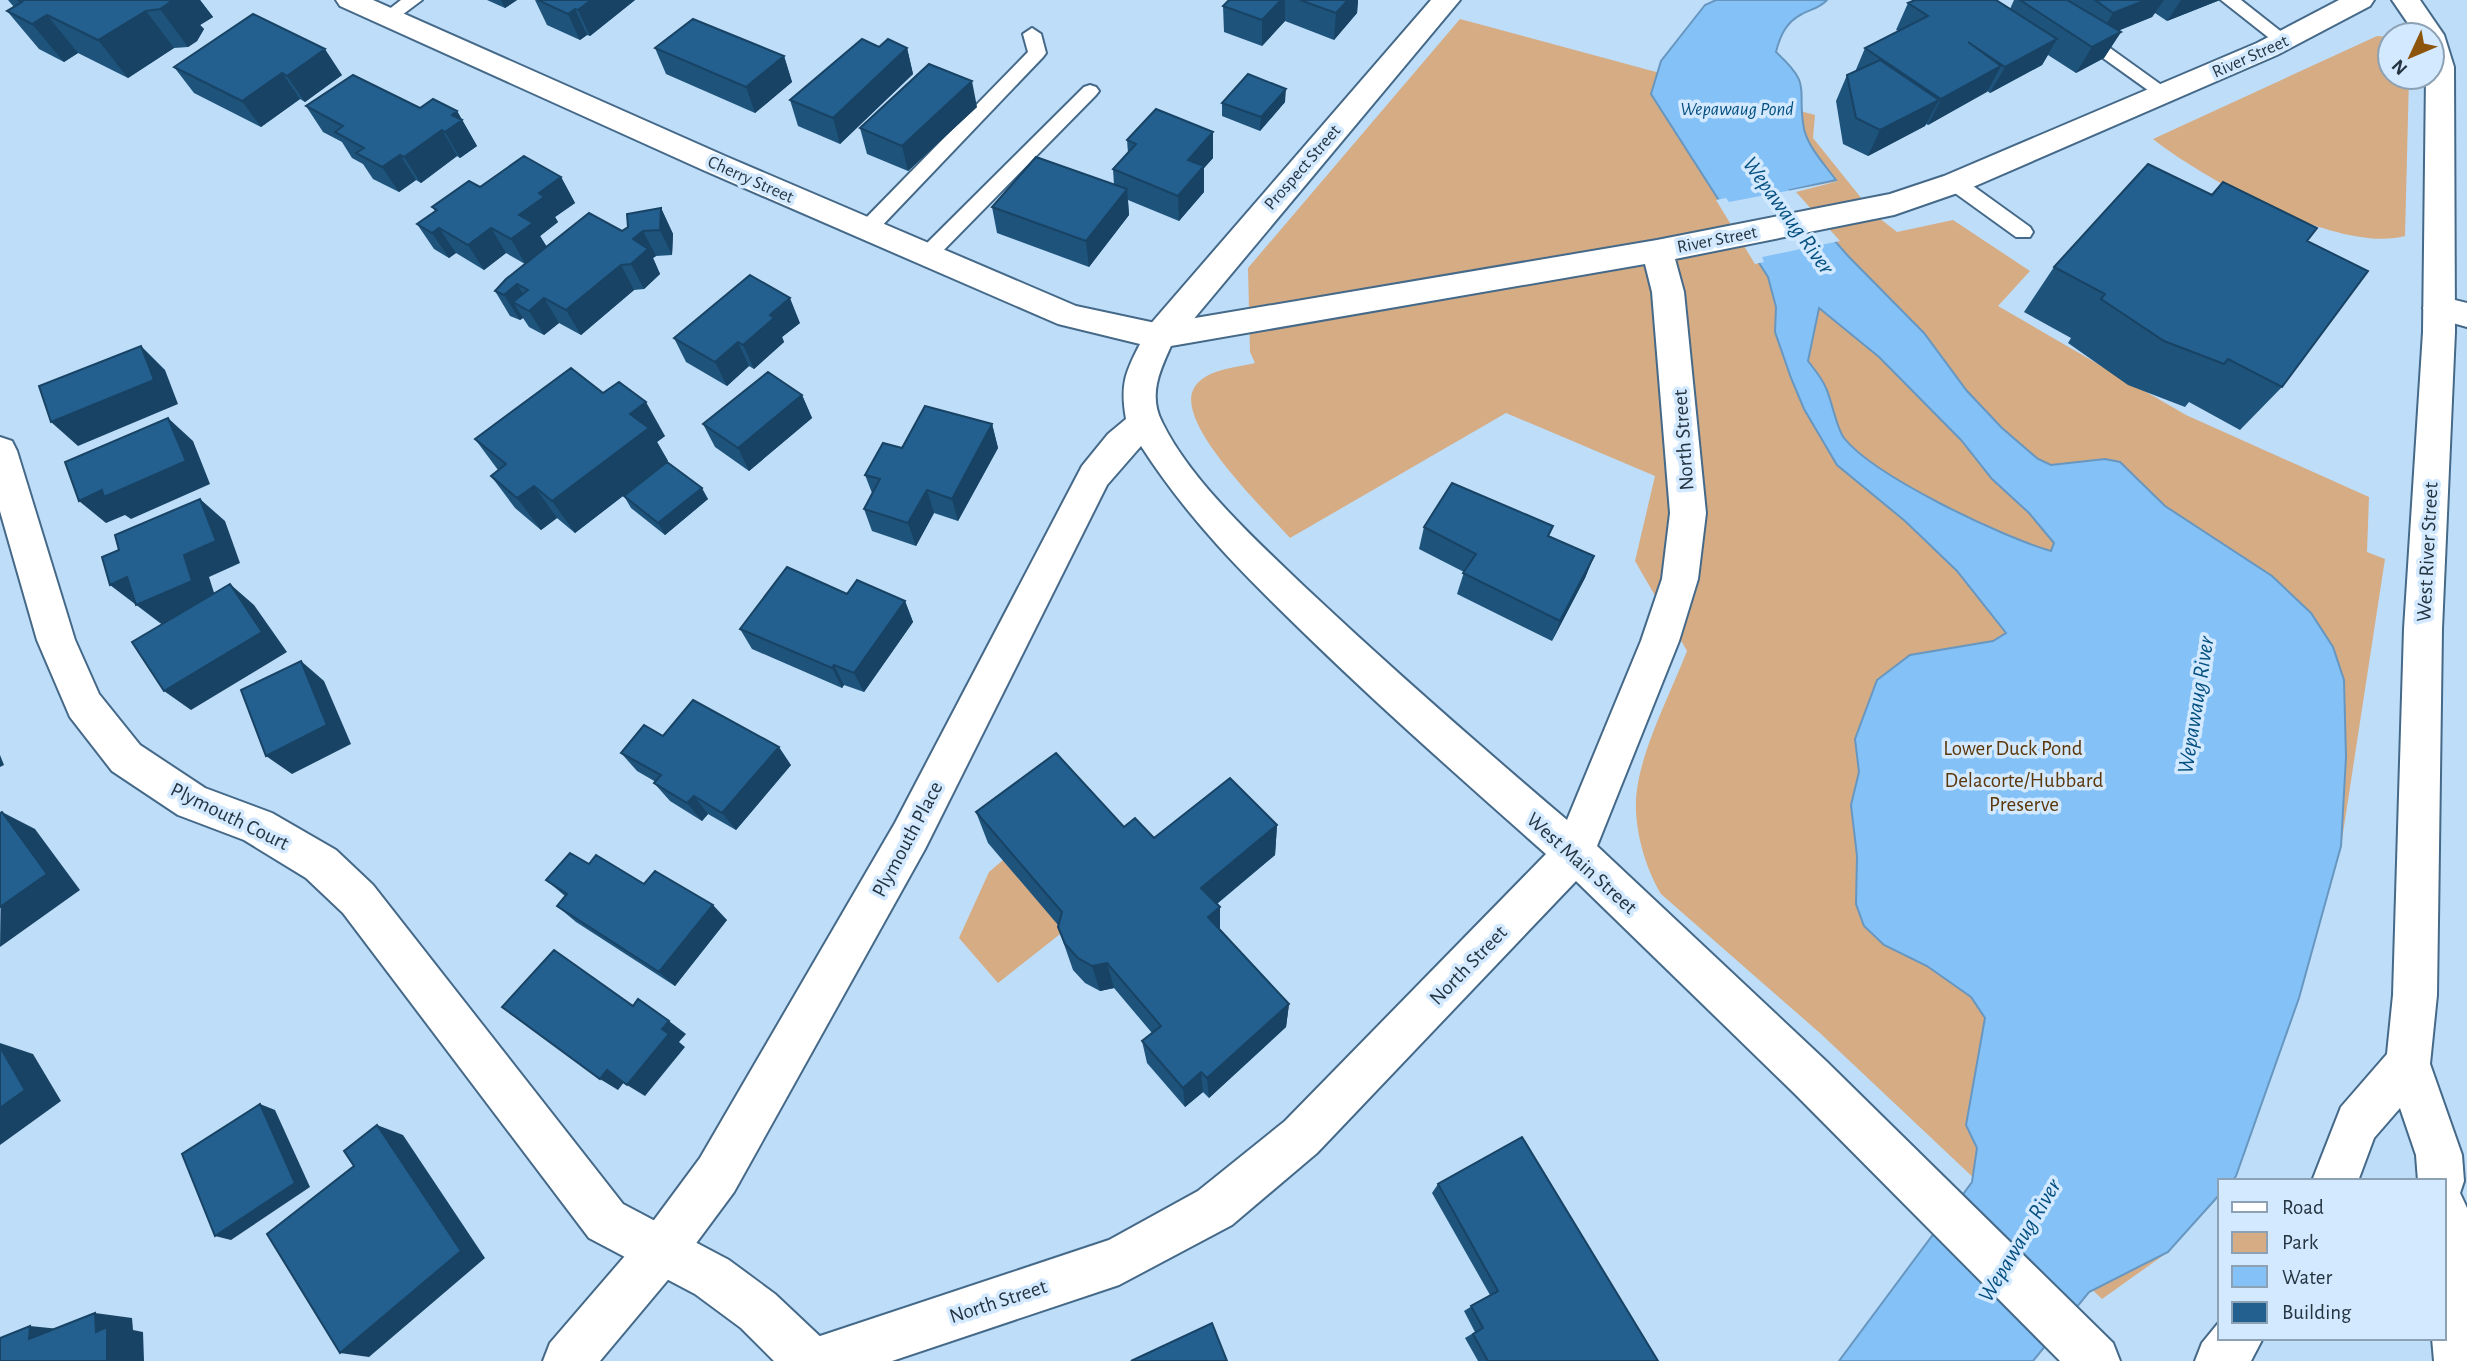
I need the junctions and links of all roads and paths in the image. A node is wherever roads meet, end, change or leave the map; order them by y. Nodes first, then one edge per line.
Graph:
1 (350, 0) edge
2 (413, 0) edge
3 (1446, 0) edge
4 (2031, 0) edge
5 (2230, 0) edge
6 (2360, 0) edge
7 (2406, 0) edge
8 (388, 17) junction
9 (2420, 21) edge
10 (1032, 34) dead end
11 (2284, 41) junction
12 (1090, 90) dead end
13 (2441, 91) edge
14 (2165, 94) junction
15 (1955, 183) junction
16 (868, 228) junction
17 (2023, 232) dead end
18 (1657, 251) junction
19 (927, 255) junction
20 (2453, 311) edge
21 (1160, 336) junction
22 (1144, 424) junction
23 (0, 451) edge
24 (1573, 852) junction
25 (2407, 1064) junction
26 (2336, 1179) edge
27 (2441, 1179) edge
28 (2446, 1230) edge
29 (660, 1252) junction
30 (2236, 1340) edge
31 (2084, 1349) edge
32 (568, 1361) edge
33 (809, 1361) edge
34 (817, 1361) edge
35 (2220, 1361) edge
36 (2459, 1361) edge

1 - 8 main road, Cherry Street
2 - 8 lane
3 - 21 main road, Prospect Street
4 - 14 lane
5 - 11 lane
6 - 11 main road, River Street
7 - 9 main road
8 - 16 main road, Cherry Street
10 - 16 lane
11 - 14 main road, River Street
12 - 19 lane
13 - 20 main road, West River Street
14 - 15 main road, River Street
15 - 17 lane
15 - 18 main road, River Street
16 - 19 main road, Cherry Street
18 - 21 main road, River Street
18 - 24 main road, North Street
19 - 21 main road, Cherry Street
20 - 25 main road, West River Street
21 - 22 main road, West Main Street
22 - 24 main road, West Main Street
22 - 29 main road, Plymouth Place
23 - 29 main road, Plymouth Court
24 - 31 main road, West Main Street
24 - 34 main road, North Street
25 - 26 main road
25 - 27 main road, West River Street
28 - 36 main road
29 - 32 main road
29 - 33 main road
30 - 35 main road

